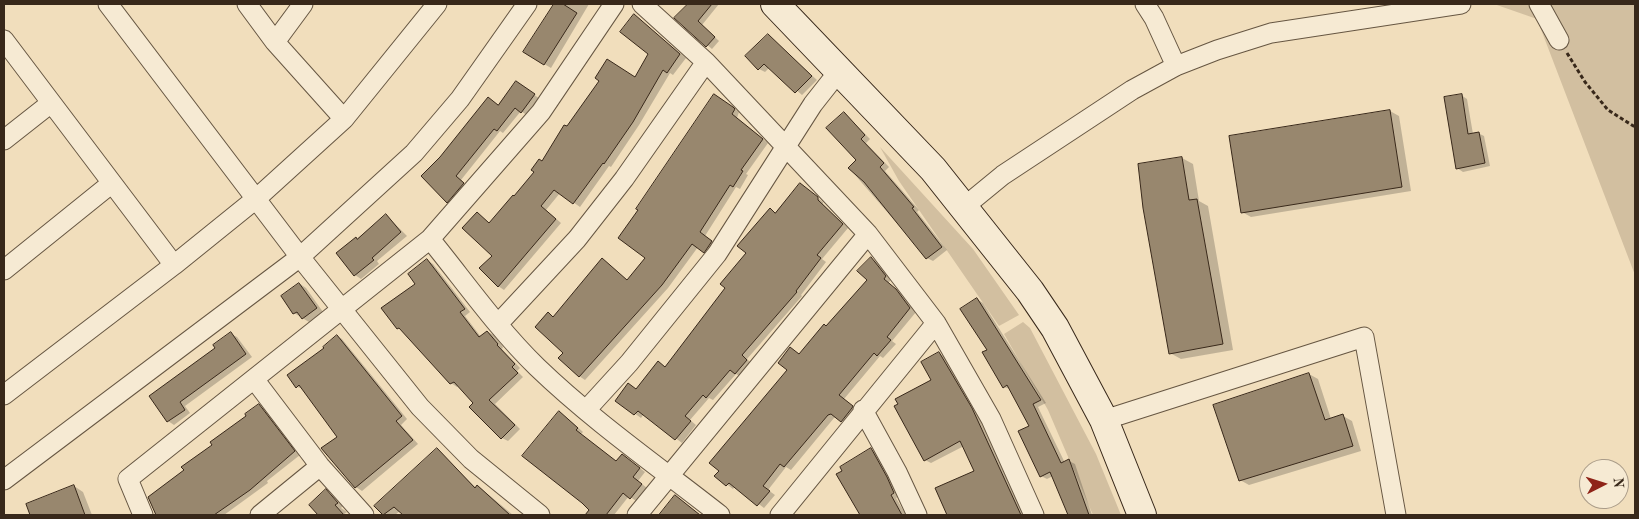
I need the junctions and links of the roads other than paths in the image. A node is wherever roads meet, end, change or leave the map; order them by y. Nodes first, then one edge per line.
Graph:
1 (108, 4) edge
2 (247, 4) edge
3 (303, 4) edge
4 (437, 4) edge
5 (527, 4) edge
6 (614, 4) edge
7 (642, 4) edge
8 (774, 4) edge
9 (1145, 4) edge
10 (1461, 4) edge
11 (1539, 4) edge
12 (4, 40) edge
13 (1559, 40) road end
14 (275, 42) junction
15 (706, 62) junction
16 (1176, 66) junction
17 (839, 71) junction
18 (51, 103) junction
19 (344, 119) junction
20 (4, 140) edge
21 (786, 146) junction
22 (112, 183) junction
23 (257, 198) junction
24 (964, 207) junction
25 (868, 234) junction
26 (430, 239) junction
27 (300, 257) junction
28 (174, 265) junction
29 (4, 270) edge
30 (342, 310) junction
31 (936, 323) junction
32 (498, 324) junction
33 (254, 379) junction
34 (4, 395) edge
35 (587, 409) junction
36 (863, 410) junction
37 (1104, 420) junction
38 (320, 466) junction
39 (670, 476) junction
40 (4, 480) edge
41 (143, 515) edge
42 (260, 515) edge
43 (364, 515) edge
44 (540, 515) edge
45 (638, 515) edge
46 (720, 515) edge
47 (780, 515) edge
48 (917, 515) edge
49 (1034, 515) edge
50 (1142, 515) edge
51 (1396, 515) edge

1 - 23 street
2 - 14 street
3 - 14 street
4 - 19 street
5 - 27 street
6 - 26 street
7 - 15 street
8 - 17 street
9 - 16 street
10 - 16 street
11 - 13 street
12 - 18 street
14 - 19 street
15 - 21 street
15 - 32 street
16 - 24 street
17 - 21 street
17 - 24 street
18 - 20 street
18 - 22 street
19 - 23 street
21 - 25 street
21 - 35 street
22 - 28 street
22 - 29 street
23 - 27 street
23 - 28 street
24 - 37 street
25 - 31 street
25 - 39 street
26 - 30 street
26 - 32 street
27 - 30 street
27 - 40 street
28 - 34 street
30 - 33 street
30 - 44 street
31 - 36 street
31 - 49 street
32 - 35 street
33 - 38 street
33 - 41 street
35 - 39 street
36 - 47 street
36 - 48 street
37 - 50 street
37 - 51 street
38 - 42 street
38 - 43 street
39 - 45 street
39 - 46 street

